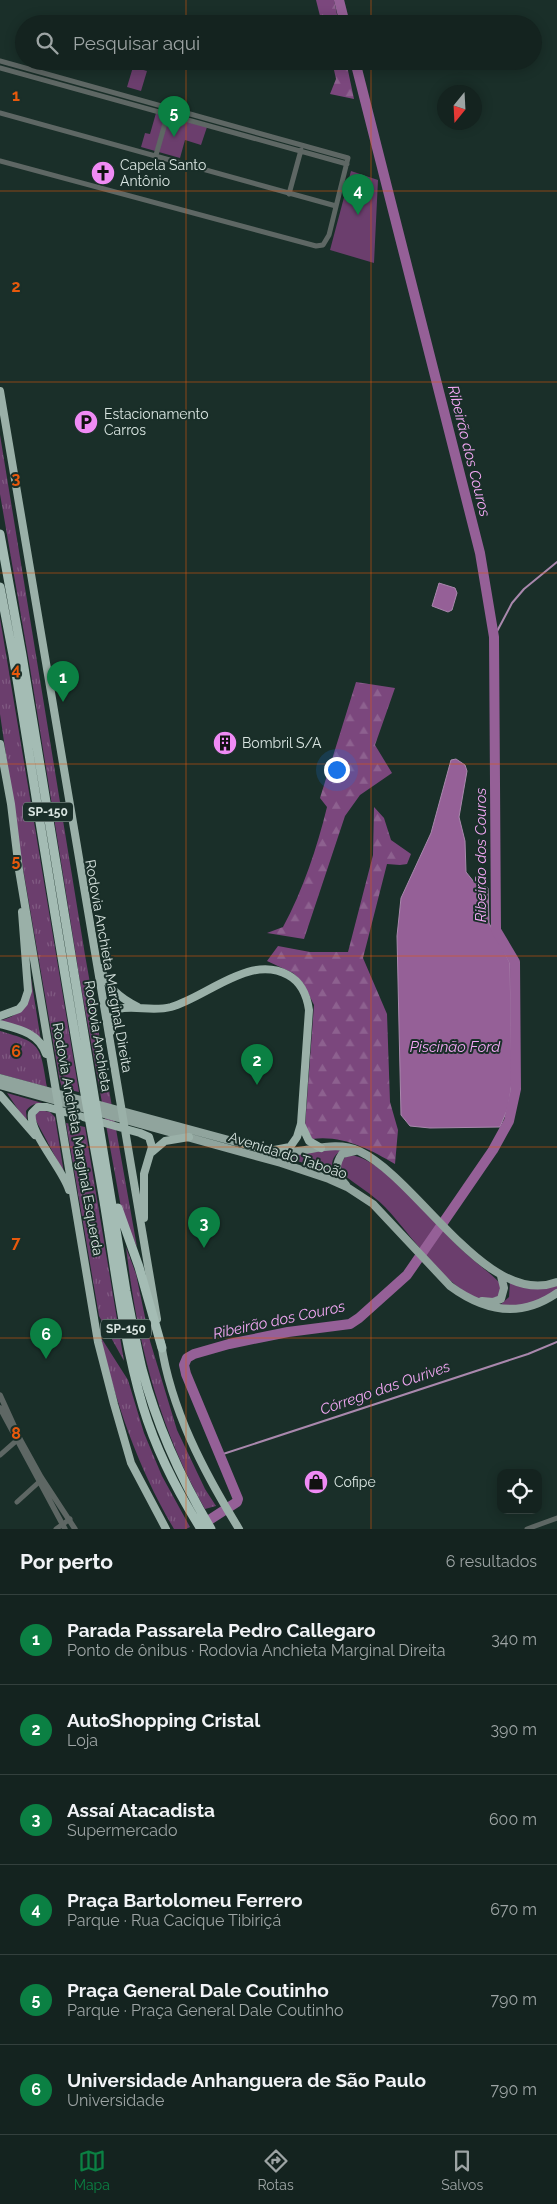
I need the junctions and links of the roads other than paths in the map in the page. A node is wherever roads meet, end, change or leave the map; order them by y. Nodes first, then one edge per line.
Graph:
1 (0, 60) edge
2 (15, 64) edge
3 (0, 68) edge
4 (35, 70) edge
5 (170, 108) junction
6 (0, 113) edge
7 (168, 114) junction
8 (226, 124) junction
9 (225, 130) junction
10 (303, 145) junction
11 (301, 152) junction
12 (156, 155) junction
13 (0, 161) edge
14 (347, 164) junction
15 (289, 194) junction
16 (336, 206) junction
17 (0, 392) edge
18 (0, 534) edge
19 (0, 587) edge
20 (0, 744) edge
21 (19, 870) junction
22 (95, 956) junction
23 (144, 1010) junction
24 (0, 1016) edge
25 (0, 1024) edge
26 (52, 1067) junction
27 (114, 1070) junction
28 (0, 1078) edge
29 (0, 1086) edge
30 (89, 1091) junction
31 (0, 1095) edge
32 (301, 1124) junction
33 (96, 1132) junction
34 (189, 1137) junction
35 (42, 1142) junction
36 (322, 1148) junction
37 (269, 1151) junction
38 (360, 1151) junction
39 (150, 1154) junction
40 (108, 1174) junction
41 (348, 1187) junction
42 (79, 1220) junction
43 (143, 1232) junction
44 (501, 1276) junction
45 (557, 1282) edge
46 (557, 1293) edge
47 (499, 1305) junction
48 (162, 1348) junction
49 (0, 1395) edge
50 (0, 1408) edge
51 (16, 1441) junction
52 (0, 1455) edge
53 (39, 1482) junction
54 (17, 1502) dead end
55 (197, 1514) junction
56 (557, 1518) edge
57 (70, 1519) junction
58 (64, 1526) edge
59 (56, 1529) edge
60 (75, 1529) edge
61 (166, 1529) edge
62 (201, 1529) edge
63 (212, 1529) edge
64 (239, 1529) edge
65 (527, 1529) edge

1 - 2 street
3 - 7 street
4 - 5 street
5 - 7 street
5 - 8 street
6 - 12 street
7 - 9 street
7 - 12 street
8 - 9 street
8 - 10 street
9 - 11 street
10 - 11 street
10 - 14 street
11 - 14 street
11 - 15 street
12 - 15 street
13 - 16 street
14 - 16 street
15 - 16 street
17 - 22 highway, Rodovia Anchieta Marginal Direita / SP-150
18 - 30 highway, Rodovia Anchieta / SP-150
19 - 30 highway, Rodovia Anchieta / SP-150
20 - 21 highway, Rodovia Anchieta Marginal Esquerda / SP-150
21 - 24 highway
21 - 26 highway, Rodovia Anchieta Marginal Esquerda / SP-150
22 - 23 highway
22 - 27 highway, Rodovia Anchieta Marginal Direita / SP-150
23 - 27 highway
23 - 32 highway
25 - 26 highway
26 - 42 highway, Rodovia Anchieta Marginal Esquerda / SP-150
27 - 43 highway, Rodovia Anchieta Marginal Direita / SP-150
28 - 37 main road, Avenida do Taboão
29 - 34 main road, Avenida do Taboão
30 - 33 highway, Rodovia Anchieta / SP-150
31 - 35 highway
32 - 36 highway
32 - 37 highway
33 - 40 highway, Rodovia Anchieta / SP-150
33 - 55 highway, Rodovia Anchieta / SP-150
34 - 39 highway
34 - 41 main road, Avenida do Taboão
35 - 39 highway
35 - 42 highway
36 - 37 main road, Avenida do Taboão
36 - 38 main road, Avenida do Taboão
38 - 41 main road
38 - 44 main road, Avenida do Taboão
39 - 43 highway
40 - 48 highway
40 - 55 highway, Rodovia Anchieta / SP-150
41 - 47 main road, Avenida do Taboão
42 - 61 highway, Rodovia Anchieta Marginal Esquerda / SP-150
43 - 48 highway, Rodovia Anchieta Marginal Direita / SP-150
44 - 45 main road, Avenida do Taboão
44 - 47 main road
46 - 47 main road
48 - 64 highway, Rodovia Anchieta Marginal Direita / SP-150
49 - 57 street
50 - 51 street
51 - 52 street
51 - 53 street
53 - 54 street
53 - 58 street
55 - 62 highway, Rodovia Anchieta / SP-150
55 - 63 highway, Rodovia Anchieta / SP-150
56 - 65 street
57 - 58 street
57 - 60 street
58 - 59 street

